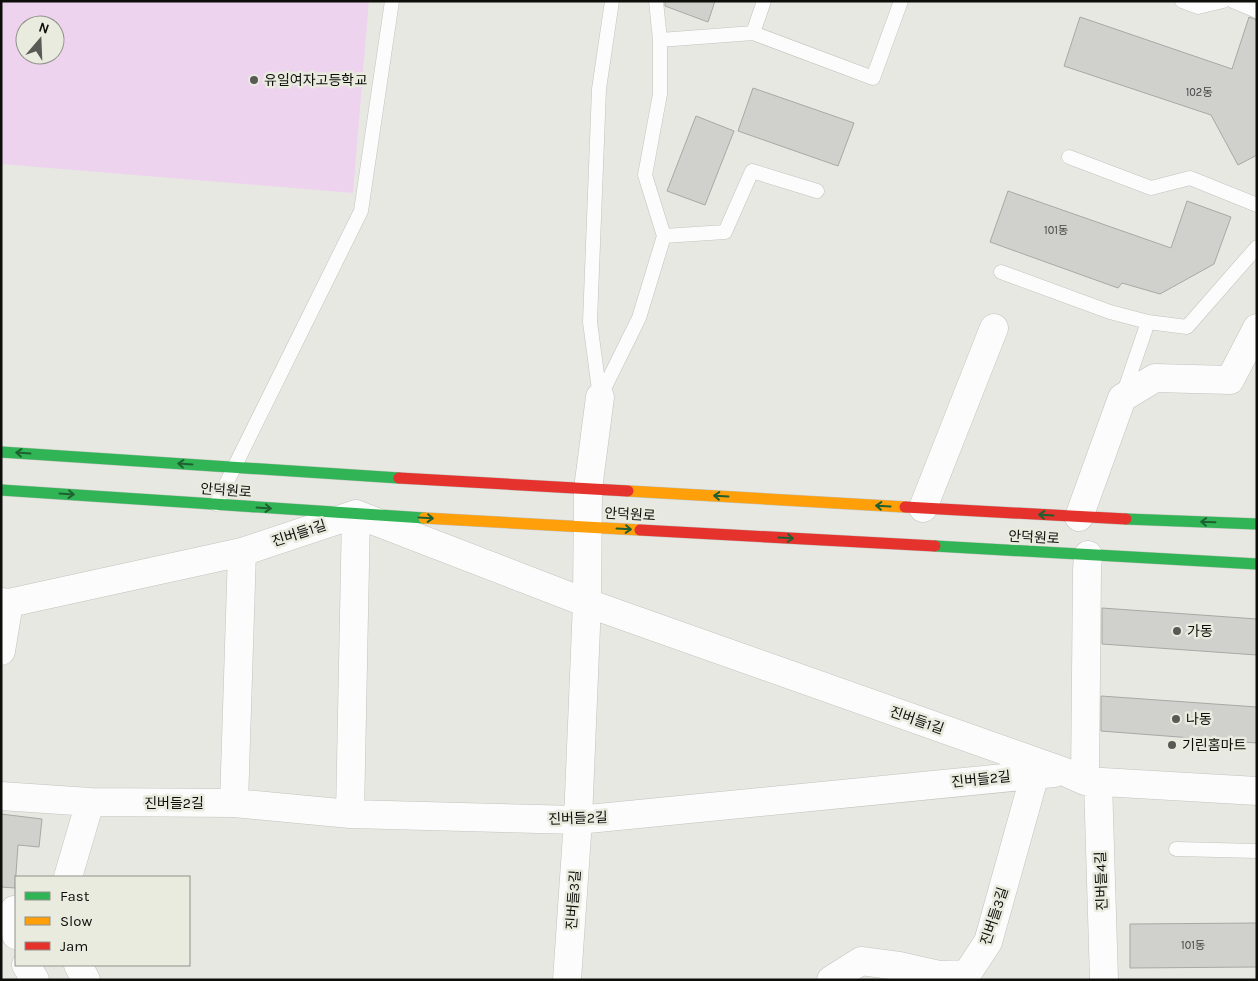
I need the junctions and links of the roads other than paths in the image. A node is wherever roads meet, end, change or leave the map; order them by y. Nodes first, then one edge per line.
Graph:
1 (392, 1) edge
2 (612, 1) edge
3 (656, 1) edge
4 (764, 1) edge
5 (901, 1) edge
6 (1182, 1) edge
7 (1222, 1) edge
8 (1233, 1) edge
9 (1257, 11) edge
10 (753, 33) junction
11 (660, 40) junction
12 (1069, 157) dead end
13 (817, 192) dead end
14 (1257, 205) edge
15 (664, 236) junction
16 (1257, 248) edge
17 (1001, 272) dead end
18 (1148, 322) junction
19 (994, 328) dead end
20 (1257, 328) edge
21 (600, 397) junction
22 (1122, 398) junction
23 (1, 452) edge
24 (234, 468) junction
25 (588, 488) junction
26 (1, 490) edge
27 (216, 504) junction
28 (923, 508) junction
29 (356, 514) junction
30 (1079, 516) junction
31 (1257, 524) edge
32 (588, 527) junction
33 (242, 552) junction
34 (1088, 555) junction
35 (1257, 564) edge
36 (5, 603) edge
37 (587, 603) junction
38 (1, 651) edge
39 (1035, 774) junction
40 (1083, 778) junction
41 (1257, 791) edge
42 (1, 796) edge
43 (90, 802) junction
44 (234, 803) junction
45 (350, 814) junction
46 (578, 820) junction
47 (1176, 849) dead end
48 (1257, 851) edge
49 (68, 876) edge
50 (1, 943) edge
51 (15, 945) edge
52 (27, 966) edge
53 (79, 966) edge
54 (34, 980) edge
55 (86, 980) edge
56 (567, 980) edge
57 (831, 980) edge
58 (1104, 980) edge

1 - 24 lane
2 - 21 lane
3 - 11 lane
4 - 10 lane
5 - 10 lane
6 - 7 lane
8 - 9 lane
10 - 11 lane
11 - 15 lane
12 - 14 lane
13 - 15 lane
15 - 21 lane
16 - 18 lane
17 - 18 lane
18 - 22 lane
19 - 28 street
20 - 22 street
21 - 25 street
22 - 30 street
24 -> 23 street, 안덕원로
24 - 25 street, 안덕원로
24 - 27 lane
28 -> 25 street, 안덕원로
25 - 32 street
26 -> 27 street, 안덕원로
27 -> 29 street, 안덕원로
30 -> 28 street, 안덕원로
29 -> 32 street, 안덕원로
29 - 33 street, 진버들1길
29 - 37 street, 진버들1길
29 - 45 street
31 -> 30 street, 안덕원로
32 -> 34 street, 안덕원로
32 - 37 street
33 - 36 street, 진버들1길
33 - 44 street
34 - 35 street, 안덕원로
34 - 40 street, 진버들4길
36 - 38 street
37 - 40 street, 진버들1길
37 - 46 street
39 - 40 street, 진버들2길
39 - 46 street, 진버들2길
39 - 57 street, 진버들3길
40 - 41 street, 진버들1길
40 - 58 street, 진버들4길
42 - 43 street, 진버들2길
43 - 44 street, 진버들2길
43 - 49 street
44 - 45 street, 진버들2길
45 - 46 street, 진버들2길
46 - 56 street, 진버들3길
47 - 48 lane
50 - 51 street
52 - 54 street
53 - 55 street

